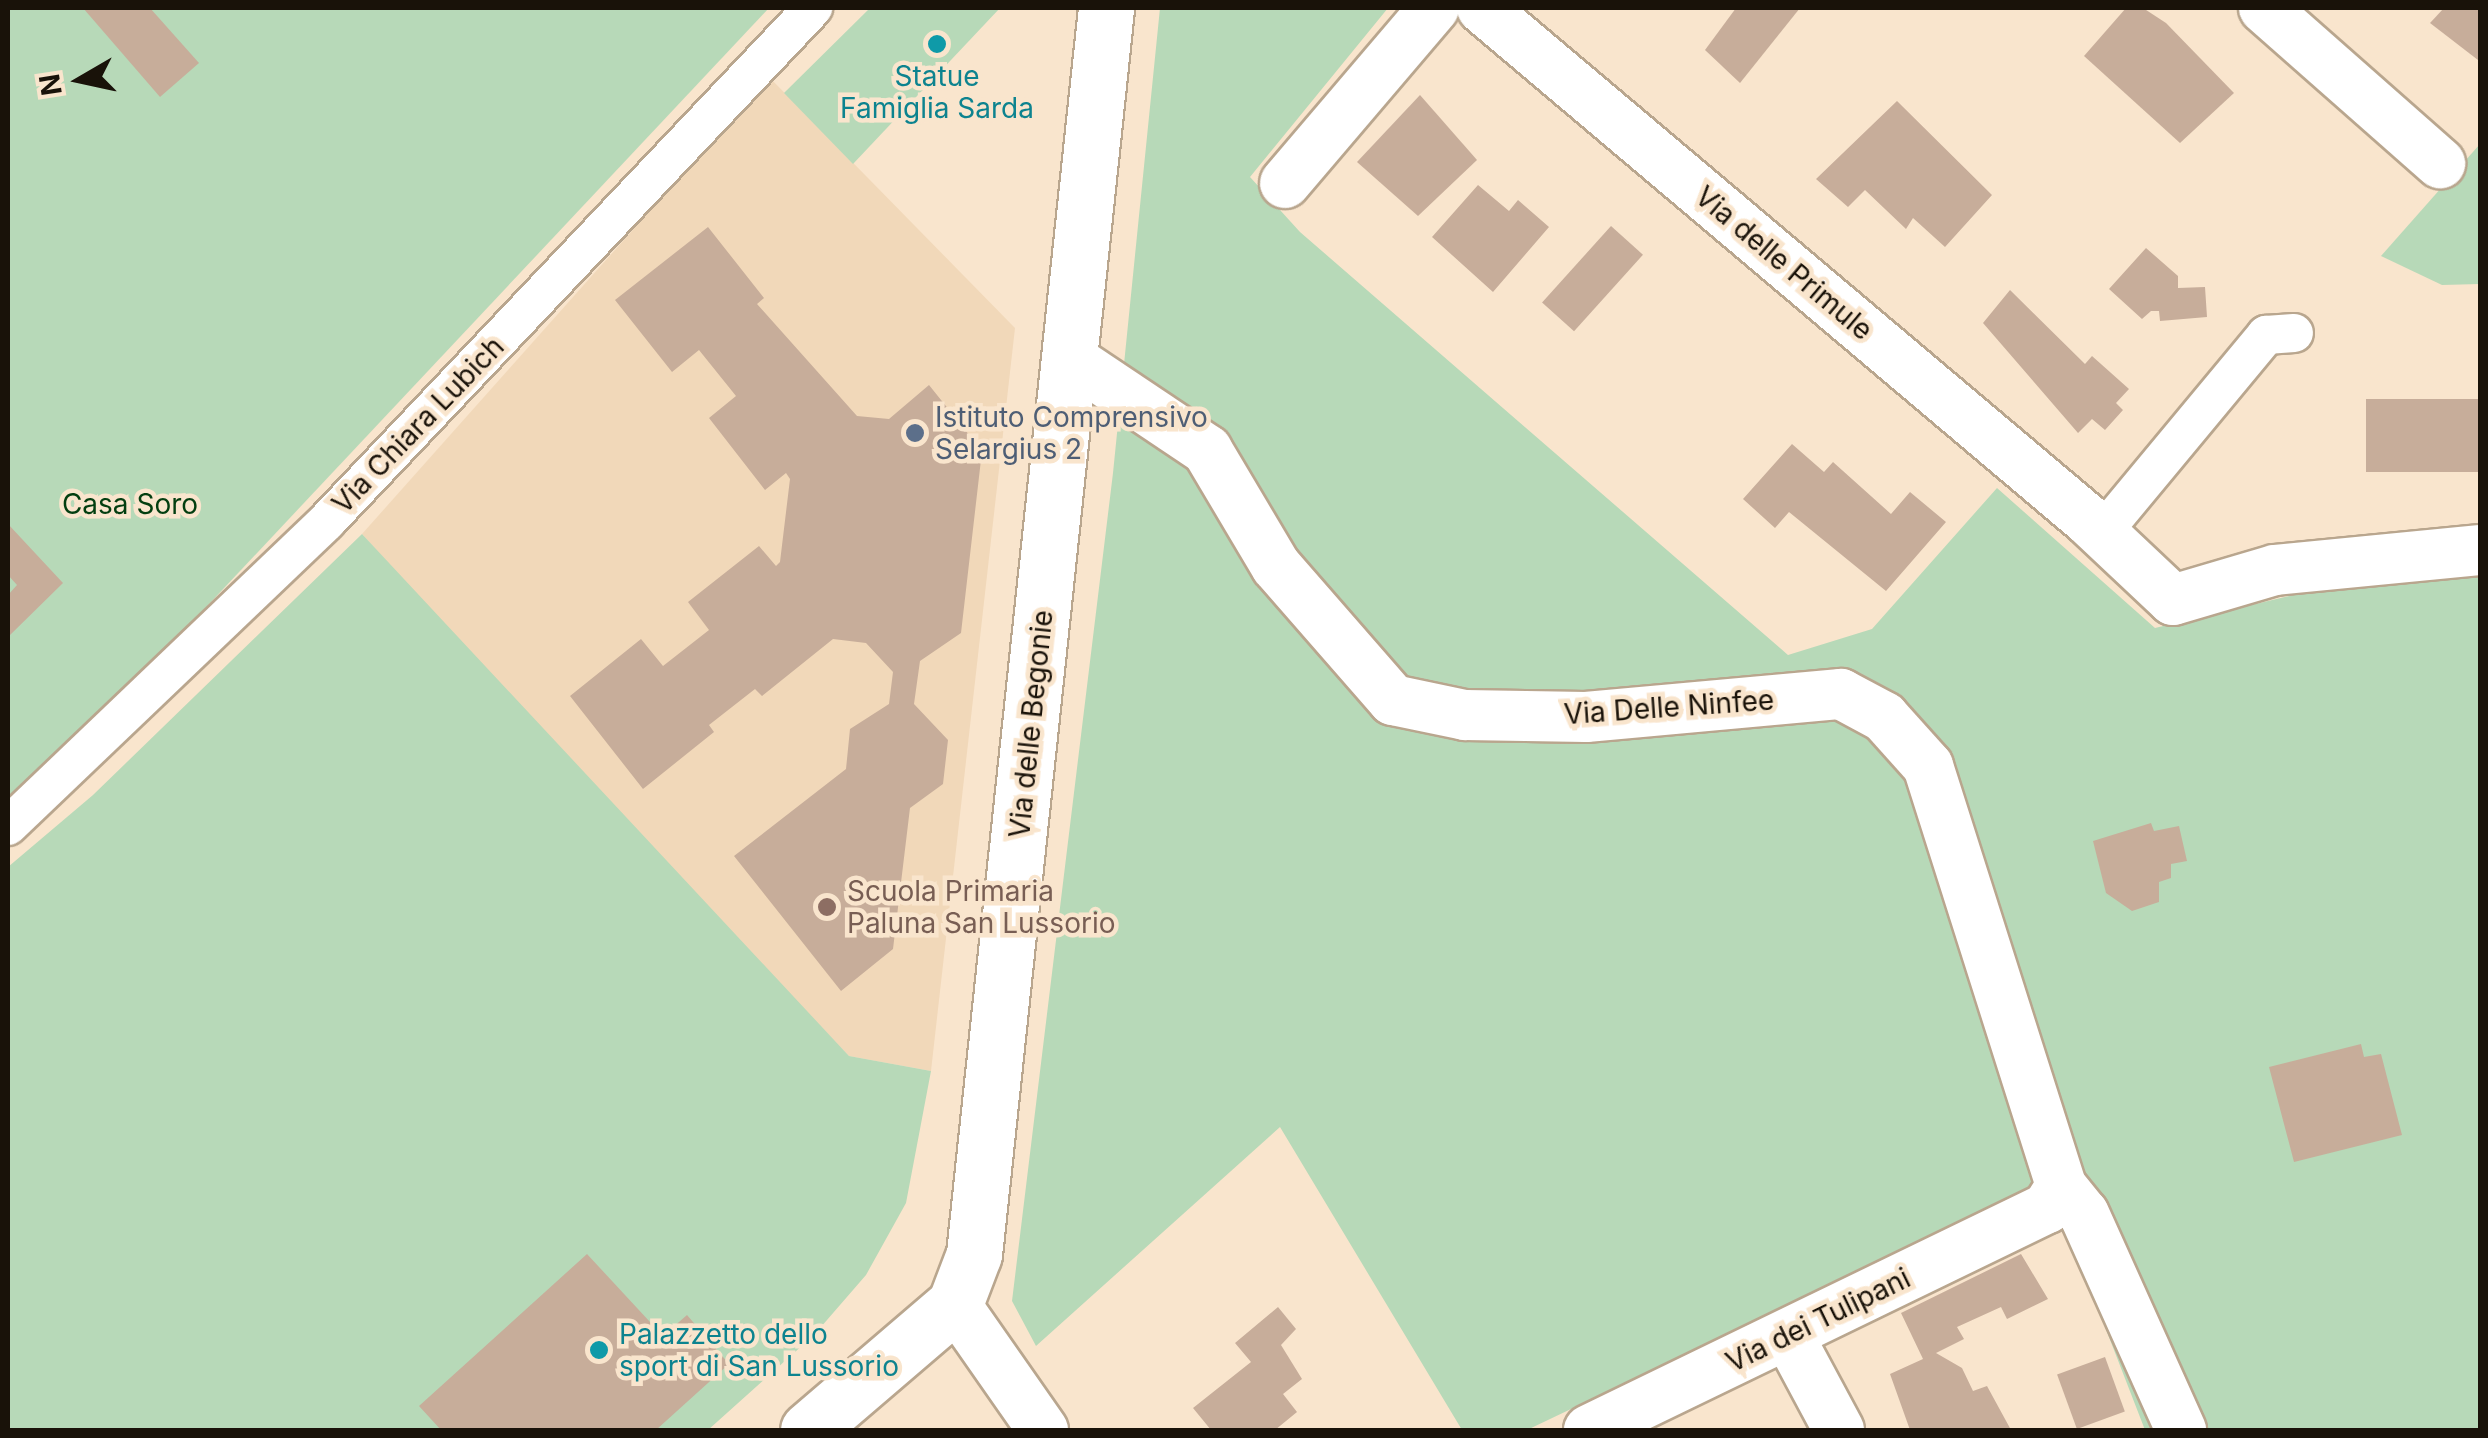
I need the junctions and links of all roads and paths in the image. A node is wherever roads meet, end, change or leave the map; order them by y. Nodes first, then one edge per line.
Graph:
1 (813, 8) edge
2 (1106, 8) edge
3 (1434, 8) edge
4 (1482, 8) edge
5 (2264, 8) edge
6 (2440, 162) dead end
7 (1285, 183) dead end
8 (2294, 333) dead end
9 (1071, 359) junction
10 (2094, 526) junction
11 (2480, 550) edge
12 (8, 826) edge
13 (2054, 1197) junction
14 (956, 1304) junction
15 (1788, 1335) junction
16 (808, 1430) edge
17 (1043, 1430) edge
18 (1588, 1430) edge
19 (1839, 1430) edge
20 (2181, 1430) edge

1 - 12 street, Via Chiara Lubich
2 - 9 street, Via delle Begonie
3 - 7 street
4 - 10 street, Via delle Primule
5 - 6 street
8 - 10 street
9 - 13 street, Via Delle Ninfee
9 - 14 street, Via delle Begonie
10 - 11 street, Via delle Primule
13 - 15 street, Via dei Tulipani
13 - 20 street, Via Delle Ninfee
14 - 16 street, Via delle Begonie
14 - 17 street
15 - 18 street, Via dei Tulipani
15 - 19 street

